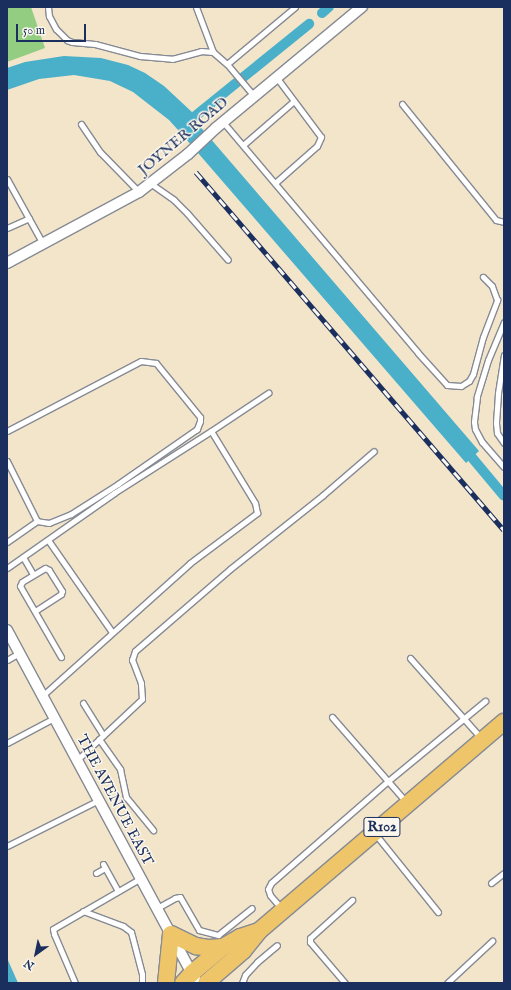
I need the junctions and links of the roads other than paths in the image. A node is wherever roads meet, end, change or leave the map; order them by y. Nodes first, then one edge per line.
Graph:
1 (48, 7) edge
2 (196, 7) edge
3 (295, 7) edge
4 (362, 7) edge
5 (213, 52) junction
6 (227, 64) junction
7 (277, 78) junction
8 (254, 96) junction
9 (294, 101) junction
10 (402, 104) dead end
11 (81, 124) dead end
12 (220, 125) junction
13 (243, 145) junction
14 (7, 179) edge
15 (150, 183) junction
16 (275, 183) junction
17 (139, 192) junction
18 (29, 218) junction
19 (504, 222) edge
20 (7, 228) edge
21 (43, 244) junction
22 (228, 260) dead end
23 (7, 263) edge
24 (483, 277) dead end
25 (504, 322) edge
26 (504, 355) edge
27 (268, 393) dead end
28 (7, 431) edge
29 (212, 431) junction
30 (504, 443) edge
31 (374, 451) dead end
32 (7, 461) edge
33 (504, 467) edge
34 (37, 521) junction
35 (48, 540) junction
36 (7, 542) edge
37 (23, 558) junction
38 (7, 568) edge
39 (33, 574) junction
40 (35, 611) junction
41 (7, 630) edge
42 (112, 632) junction
43 (19, 653) junction
44 (61, 657) dead end
45 (410, 658) dead end
46 (7, 660) edge
47 (42, 696) junction
48 (485, 701) dead end
49 (83, 703) dead end
50 (332, 717) dead end
51 (54, 718) junction
52 (464, 719) junction
53 (504, 722) edge
54 (101, 737) junction
55 (483, 740) junction
56 (7, 743) edge
57 (77, 760) junction
58 (388, 781) junction
59 (98, 800) junction
60 (408, 804) junction
61 (153, 830) dead end
62 (374, 833) junction
63 (7, 846) edge
64 (504, 873) edge
65 (96, 874) dead end
66 (141, 878) junction
67 (491, 884) dead end
68 (118, 891) junction
69 (352, 900) dead end
70 (157, 908) junction
71 (252, 908) dead end
72 (83, 911) junction
73 (283, 911) junction
74 (438, 912) dead end
75 (259, 931) junction
76 (171, 934) junction
77 (492, 941) dead end
78 (277, 945) dead end
79 (223, 947) junction
80 (191, 980) edge
81 (75, 983) edge
82 (142, 983) edge
83 (166, 983) edge
84 (206, 983) edge
85 (242, 983) edge
86 (345, 983) edge
87 (447, 983) edge

1 - 5 lane
2 - 5 lane
3 - 6 lane
4 - 7 street, JOYNER ROAD
5 - 6 lane
6 - 8 lane
7 - 8 street, JOYNER ROAD
7 - 9 lane
8 - 12 street, JOYNER ROAD
9 - 13 lane
9 - 16 lane
10 - 19 lane
11 - 17 lane
12 - 13 lane
12 - 15 street, JOYNER ROAD
13 - 16 lane
14 - 18 lane
15 - 17 street, JOYNER ROAD
15 - 22 lane
16 - 24 lane
17 - 21 street, JOYNER ROAD
18 - 20 lane
18 - 21 lane
21 - 23 street, JOYNER ROAD
25 - 33 lane
26 - 30 lane
27 - 29 lane
28 - 34 lane
29 - 35 lane
29 - 42 lane
31 - 54 lane
32 - 34 lane
34 - 36 lane
35 - 37 lane
35 - 42 lane
37 - 38 lane
37 - 39 lane
39 - 40 lane
39 - 40 lane
40 - 44 lane
41 - 43 street, THE AVENUE EAST
42 - 47 lane
43 - 46 lane
43 - 47 street, THE AVENUE EAST
45 - 52 lane
47 - 51 street, THE AVENUE EAST
48 - 52 lane
49 - 54 lane
50 - 58 lane
51 - 56 lane
51 - 57 street, THE AVENUE EAST
52 - 55 lane
52 - 58 lane
53 - 55 main road, R102
54 - 57 lane
54 - 61 lane
55 - 60 main road, R102
57 - 59 street, THE AVENUE EAST
58 - 60 lane
58 - 73 lane
59 - 63 lane
59 - 66 street, THE AVENUE EAST
60 - 62 main road, R102
62 - 73 main road, R102
62 - 74 lane
64 - 67 lane
65 - 68 lane
66 - 68 lane
66 - 70 street, THE AVENUE EAST
68 - 72 lane
69 - 86 lane
70 - 71 lane
70 - 76 street, THE AVENUE EAST
72 - 81 lane
72 - 82 lane
73 - 75 main road, R102
75 - 79 main road, R102
75 - 84 main road, R102
76 - 79 main road
76 - 80 street, THE AVENUE EAST
76 - 83 main road
77 - 87 lane
78 - 85 lane
79 - 80 main road, R102

